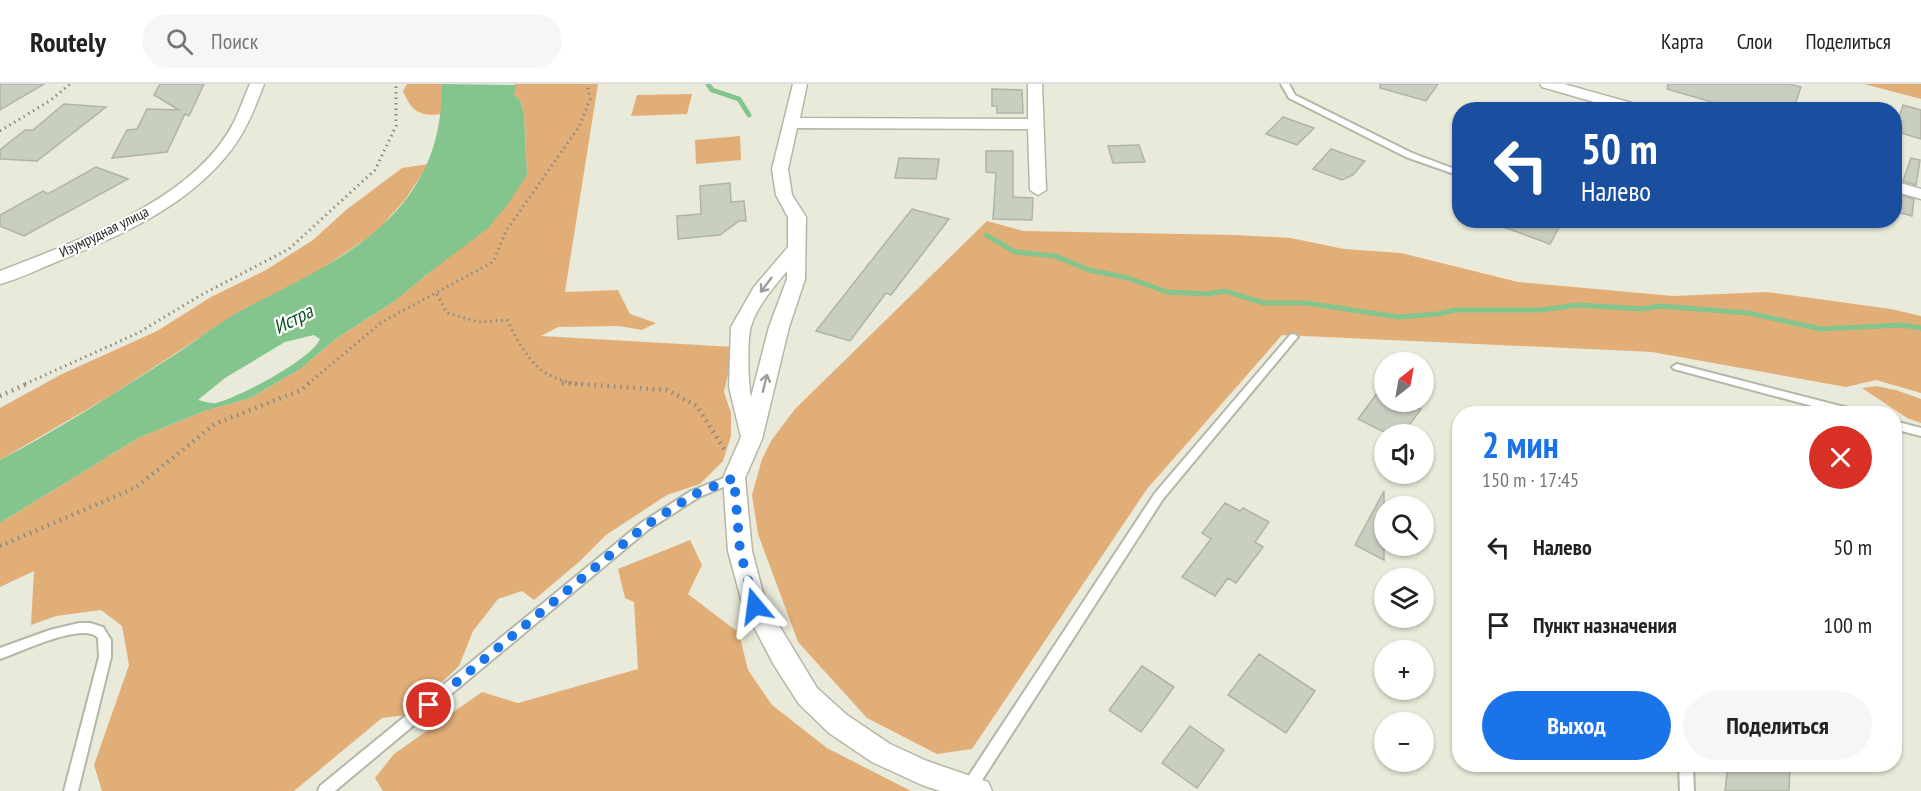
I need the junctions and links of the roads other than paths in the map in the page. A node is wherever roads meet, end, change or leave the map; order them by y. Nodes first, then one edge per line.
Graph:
1 (257, 84) edge
2 (800, 84) edge
3 (1035, 84) edge
4 (1285, 84) edge
5 (1547, 84) edge
6 (1612, 102) edge
7 (790, 123) junction
8 (1036, 124) junction
9 (1452, 171) edge
10 (1902, 188) edge
11 (1038, 190) dead end
12 (1921, 194) edge
13 (797, 247) junction
14 (0, 278) edge
15 (1293, 337) dead end
16 (1677, 367) dead end
17 (1826, 406) edge
18 (1902, 427) edge
19 (1921, 432) edge
20 (751, 439) junction
21 (735, 474) junction
22 (0, 654) edge
23 (1686, 772) edge
24 (974, 790) edge
25 (71, 791) edge
26 (325, 791) edge
27 (1687, 791) edge

1 - 14 street, Изумрудная улица
2 - 7 street
3 - 8 street
4 - 9 lane
5 - 6 street
7 - 8 street
7 - 13 street
8 - 11 street
10 - 12 street
20 -> 13 street
13 -> 20 street
15 - 24 lane
16 - 17 lane
18 - 19 lane
20 - 21 street
21 - 24 street
21 - 26 lane
22 - 25 lane
23 - 27 lane

